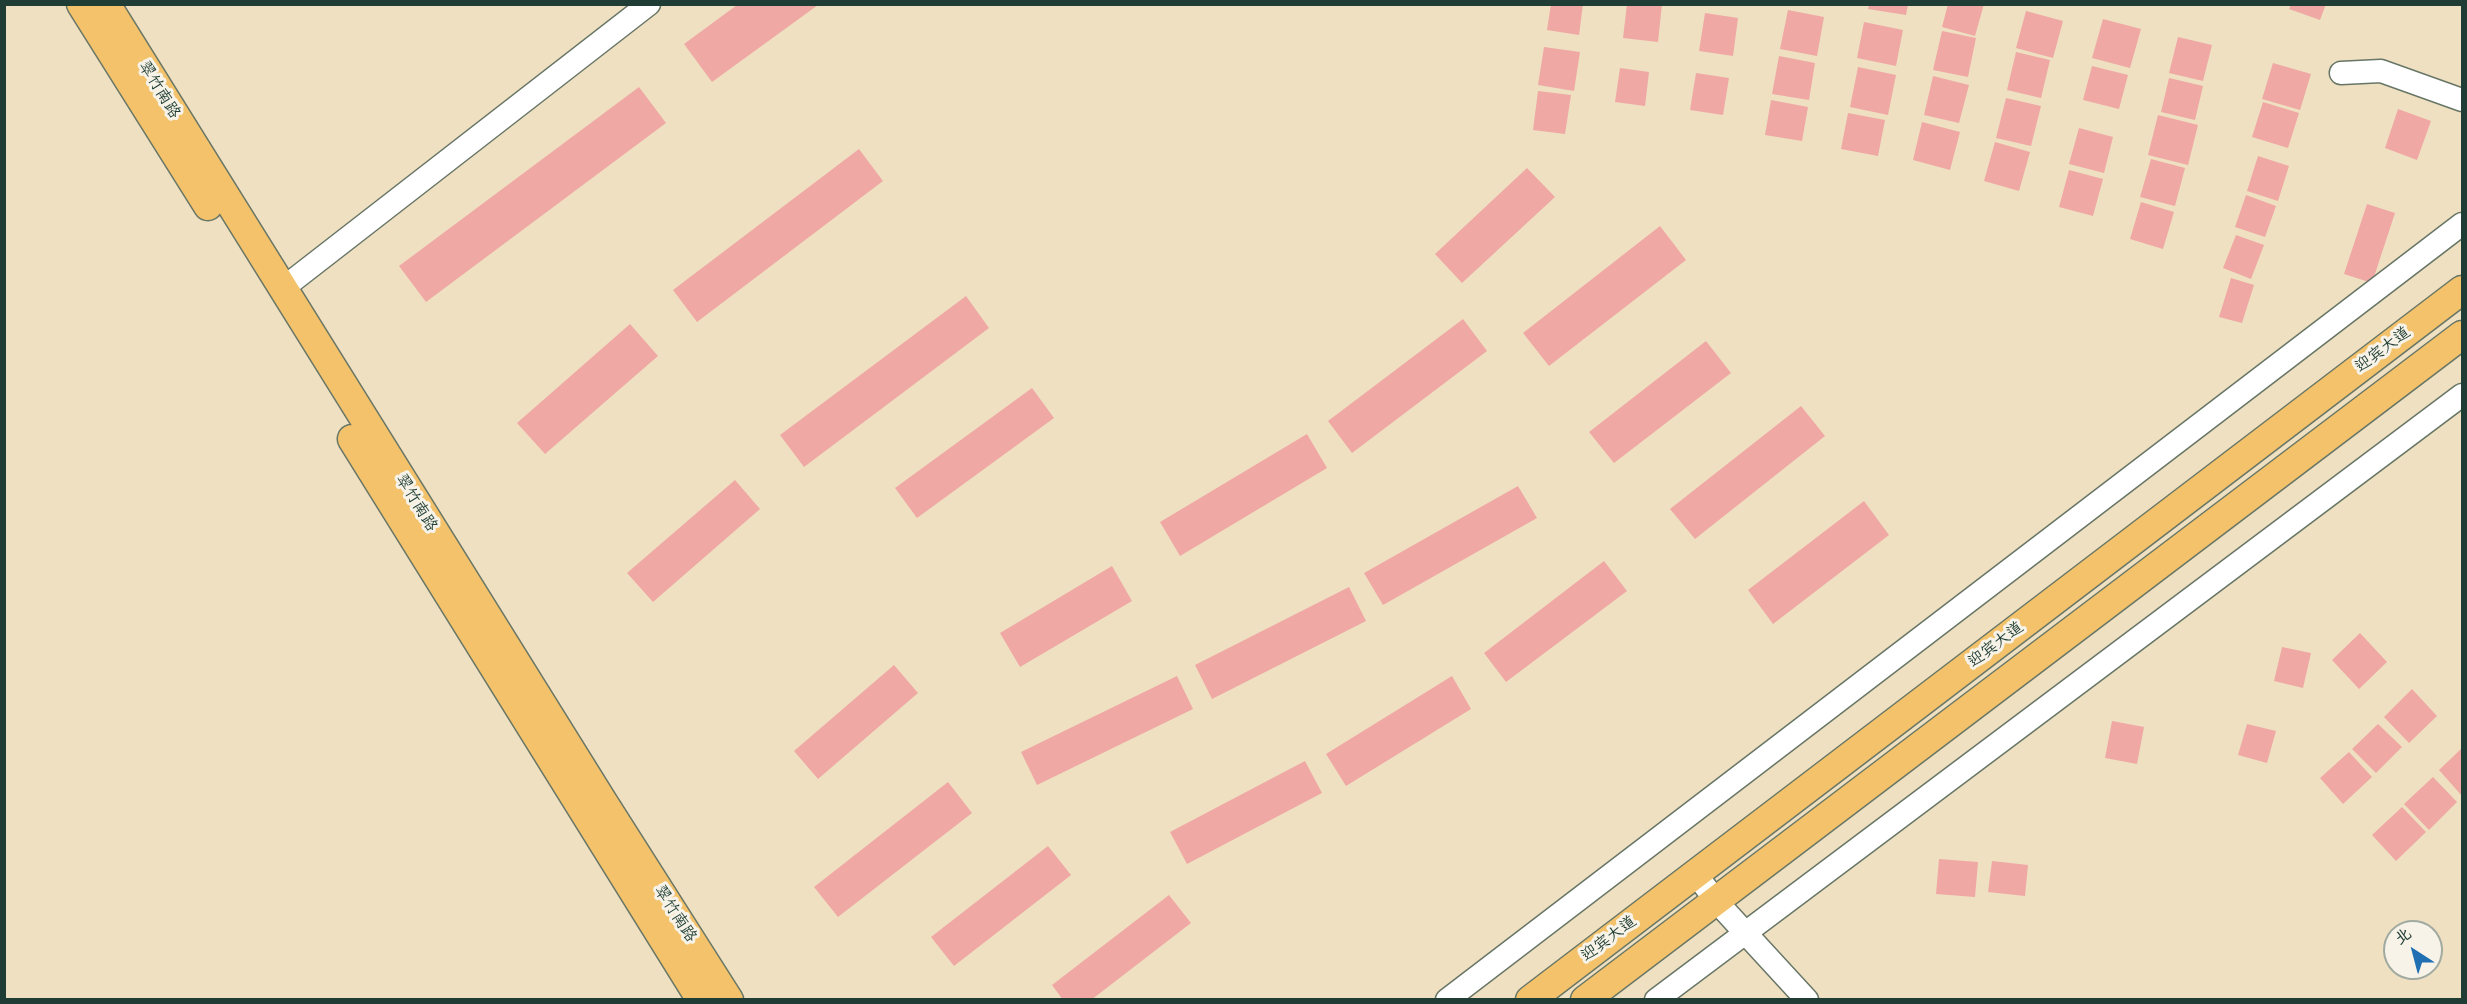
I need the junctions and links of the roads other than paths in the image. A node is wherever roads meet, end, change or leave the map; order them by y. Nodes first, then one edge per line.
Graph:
1 (81, 4) edge
2 (106, 4) edge
3 (649, 4) edge
4 (2341, 73) dead end
5 (2463, 100) edge
6 (2463, 224) edge
7 (282, 289) junction
8 (2463, 290) edge
9 (2463, 335) edge
10 (2463, 395) edge
11 (1695, 873) junction
12 (1716, 901) junction
13 (1745, 933) junction
14 (701, 999) edge
15 (729, 999) edge
16 (1447, 999) edge
17 (1530, 999) edge
18 (1585, 999) edge
19 (1656, 999) edge
20 (1807, 999) edge

1 - 14 main road, 翠竹南路
2 - 7 main road, 翠竹南路
3 - 7 street
4 - 5 street
6 - 16 street
7 - 15 main road, 翠竹南路
8 - 11 main road, 迎宾大道
9 - 12 main road, 迎宾大道
10 - 13 street
11 - 12 street
11 - 17 main road, 迎宾大道
12 - 13 street
12 - 18 main road, 迎宾大道
13 - 19 street
13 - 20 street

